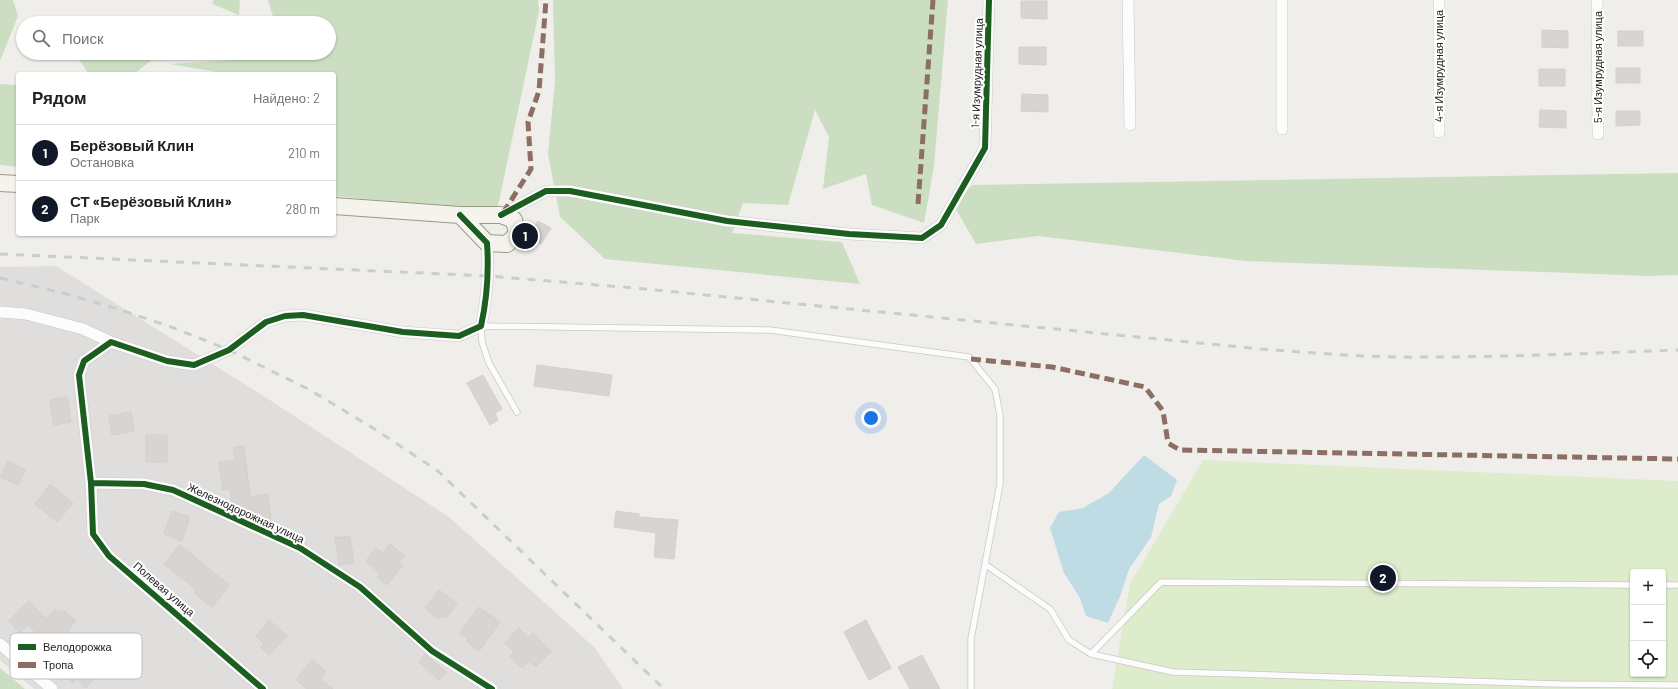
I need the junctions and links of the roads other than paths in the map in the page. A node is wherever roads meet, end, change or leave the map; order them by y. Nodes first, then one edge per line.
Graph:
1 (989, 0) edge
2 (1128, 0) edge
3 (1282, 0) edge
4 (1439, 0) edge
5 (1597, 0) edge
6 (1130, 125) dead end
7 (1282, 129) dead end
8 (1439, 132) dead end
9 (1598, 134) dead end
10 (0, 183) edge
11 (16, 184) edge
12 (336, 206) edge
13 (460, 215) junction
14 (501, 215) junction
15 (487, 243) junction
16 (0, 312) edge
17 (481, 326) junction
18 (111, 342) junction
19 (517, 412) dead end
20 (92, 483) junction
21 (986, 565) junction
22 (1630, 585) edge
23 (1666, 585) edge
24 (1678, 585) edge
25 (0, 644) edge
26 (10, 653) edge
27 (1091, 654) junction
28 (40, 679) edge
29 (1678, 686) edge
30 (52, 689) edge
31 (263, 689) edge
32 (492, 689) edge
33 (971, 689) edge

1 - 14 street, 1-я Изумрудная улица
2 - 6 street
3 - 7 street
4 - 8 street, 4-я Изумрудная улица
5 - 9 street, 5-я Изумрудная улица
10 - 11 street
12 - 13 street
13 - 14 street
13 - 15 street
14 - 15 street
15 - 17 street
16 - 18 street
17 - 18 street
17 - 19 lane
17 - 21 lane
18 - 20 street, Полевая улица
20 - 31 street, Полевая улица
20 - 32 street, Железнодорожная улица
21 - 27 lane
21 - 33 lane
22 - 27 lane
23 - 24 lane
25 - 26 street
27 - 29 lane
28 - 30 street

